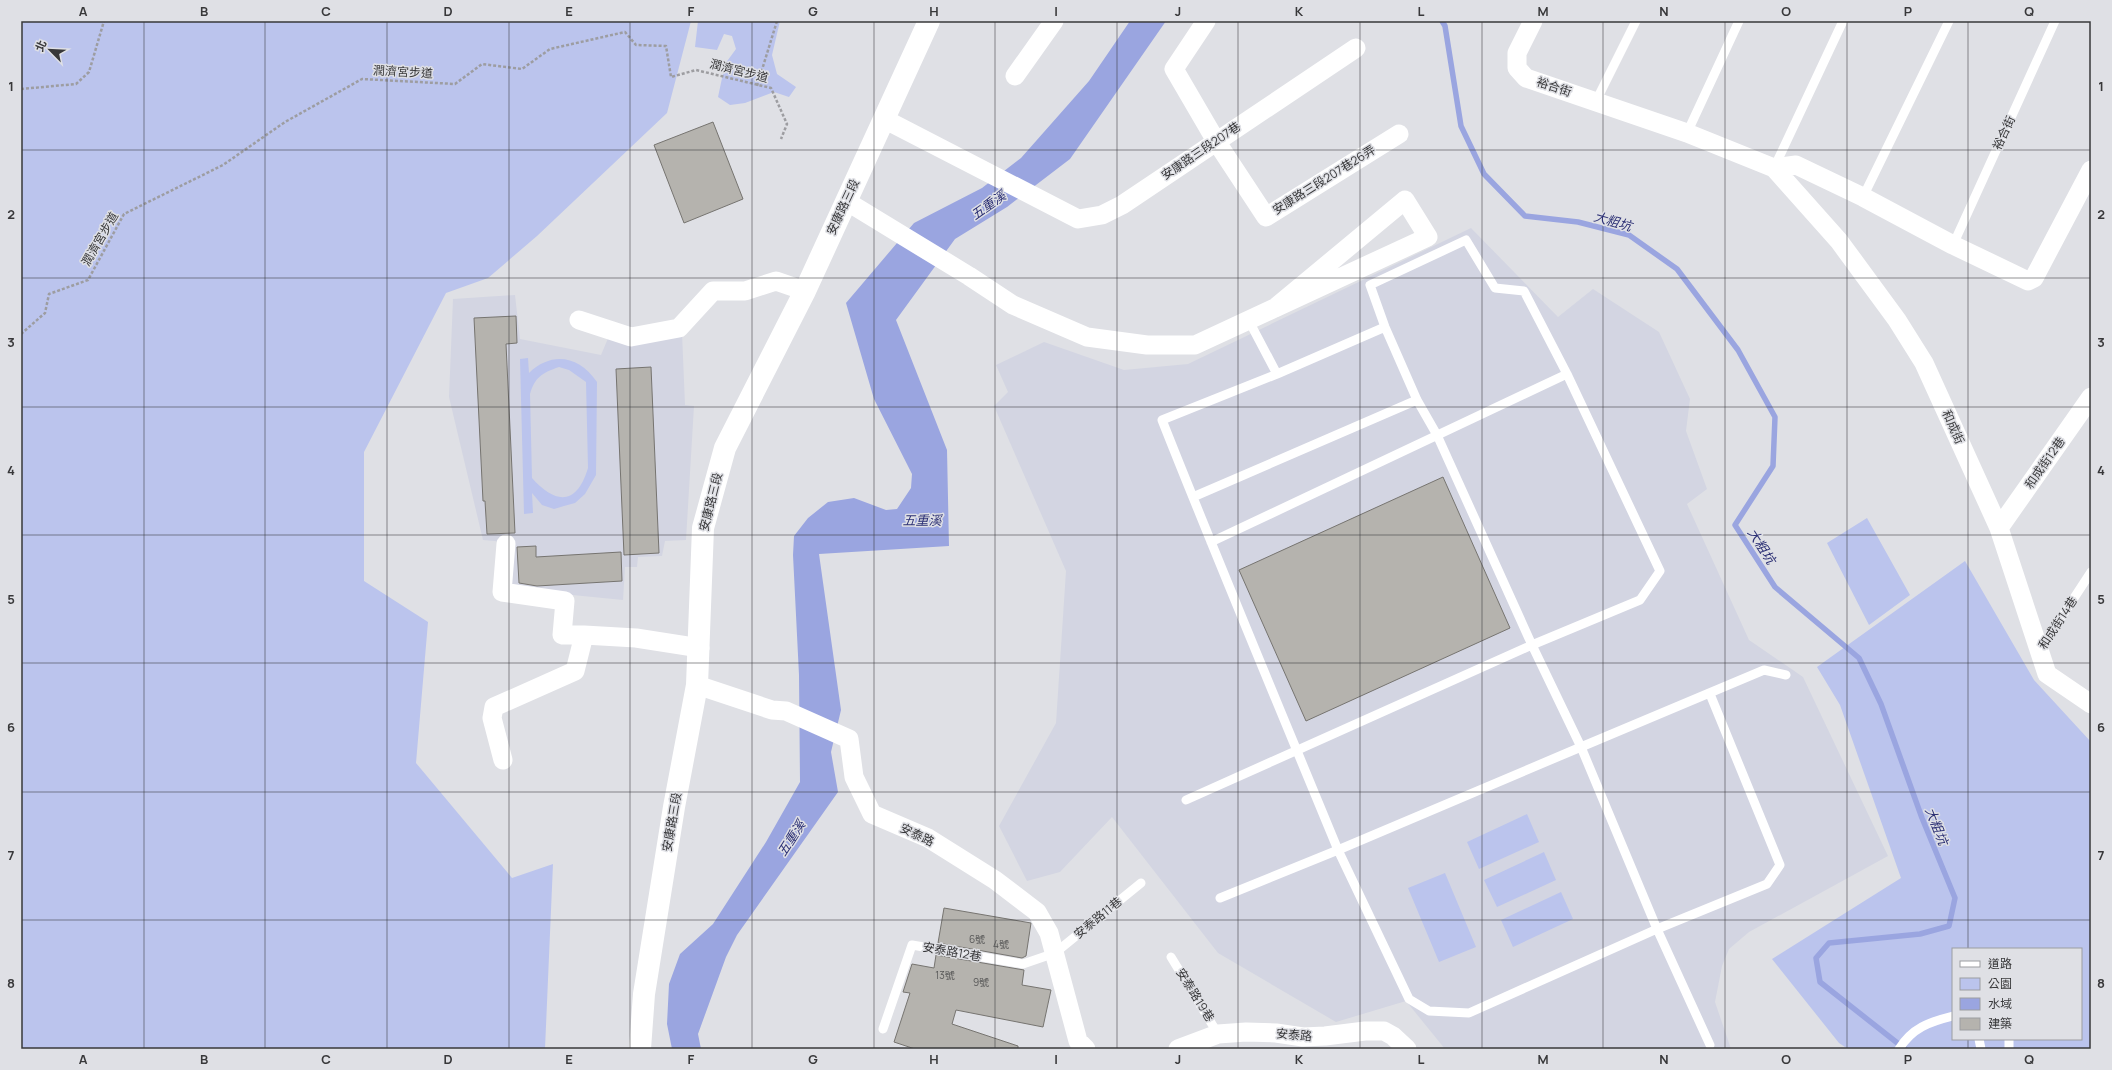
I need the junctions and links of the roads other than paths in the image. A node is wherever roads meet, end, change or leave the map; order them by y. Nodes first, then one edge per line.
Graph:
1 (929, 21) edge
2 (1054, 21) edge
3 (1206, 21) edge
4 (1222, 21) edge
5 (1533, 21) edge
6 (1636, 21) edge
7 (1739, 21) edge
8 (1843, 21) edge
9 (1949, 21) edge
10 (2055, 21) edge
11 (1195, 36) junction
12 (1356, 48) dead end
13 (1015, 76) dead end
14 (1596, 101) junction
15 (884, 119) junction
16 (1687, 133) junction
17 (1399, 134) dead end
18 (1216, 141) junction
19 (1774, 168) junction
20 (2091, 170) edge
21 (1862, 196) junction
22 (846, 201) junction
23 (1953, 244) junction
24 (805, 291) junction
25 (1275, 308) junction
26 (579, 320) dead end
27 (1249, 321) junction
28 (1385, 326) junction
29 (1278, 374) junction
30 (1567, 374) junction
31 (2091, 398) edge
32 (1417, 400) junction
33 (1437, 435) junction
34 (1193, 498) junction
35 (1999, 528) junction
36 (1211, 542) junction
37 (506, 544) dead end
38 (2091, 572) edge
39 (584, 636) junction
40 (1532, 645) junction
41 (700, 648) junction
42 (2038, 653) junction
43 (1786, 675) dead end
44 (697, 685) junction
45 (1710, 694) junction
46 (2091, 704) edge
47 (1581, 747) junction
48 (1297, 750) junction
49 (503, 760) dead end
50 (1186, 800) dead end
51 (1338, 850) junction
52 (1141, 883) dead end
53 (1220, 898) dead end
54 (1657, 929) junction
55 (1055, 953) junction
56 (1171, 957) dead end
57 (1952, 1016) edge
58 (883, 1029) dead end
59 (1218, 1034) junction
60 (1710, 1045) dead end
61 (640, 1049) edge
62 (1086, 1049) edge
63 (1178, 1049) edge
64 (1407, 1049) edge
65 (1899, 1049) edge

1 - 15 main road, 安康路三段
2 - 13 street
3 - 11 street
4 - 11 street
5 - 14 street, 裕合街
6 - 14 lane
7 - 16 lane
8 - 19 lane
9 - 21 lane
10 - 23 lane, 裕合街
11 - 18 street
12 - 18 street, 安康路三段207巷
14 - 16 street, 裕合街
15 - 18 street, 安康路三段207巷
15 - 22 main road, 安康路三段
16 - 19 street, 裕合街
17 - 18 street, 安康路三段207巷26弄
19 - 21 street, 裕合街
19 - 35 street, 和成街
20 - 23 street, 裕合街
21 - 23 street, 裕合街
22 - 24 main road, 安康路三段
22 - 27 street
24 - 26 street
24 - 41 main road, 安康路三段
25 - 25 street
25 - 27 street
27 - 29 lane
28 - 29 lane
28 - 30 lane
28 - 32 lane
29 - 34 lane
30 - 33 lane
30 - 40 lane
31 - 35 street, 和成街12巷
32 - 33 lane
32 - 34 lane
33 - 36 lane
33 - 40 lane
34 - 36 lane
35 - 42 street, 和成街
36 - 48 lane
37 - 39 street
38 - 42 lane, 和成街14巷
39 - 41 street
39 - 49 street
40 - 47 lane
40 - 48 lane
41 - 44 main road, 安康路三段
42 - 46 street, 和成街
43 - 45 lane
44 - 55 street, 安泰路
44 - 61 main road, 安康路三段
45 - 47 lane
45 - 54 lane
47 - 51 lane
47 - 54 lane
48 - 50 lane
48 - 51 lane
51 - 53 lane
51 - 54 lane
52 - 55 lane, 安泰路11巷
54 - 60 lane
55 - 58 lane, 安泰路12巷
55 - 62 street, 安泰路
56 - 59 lane, 安泰路19巷
57 - 65 lane
59 - 63 street, 安泰路
59 - 64 street, 安泰路

